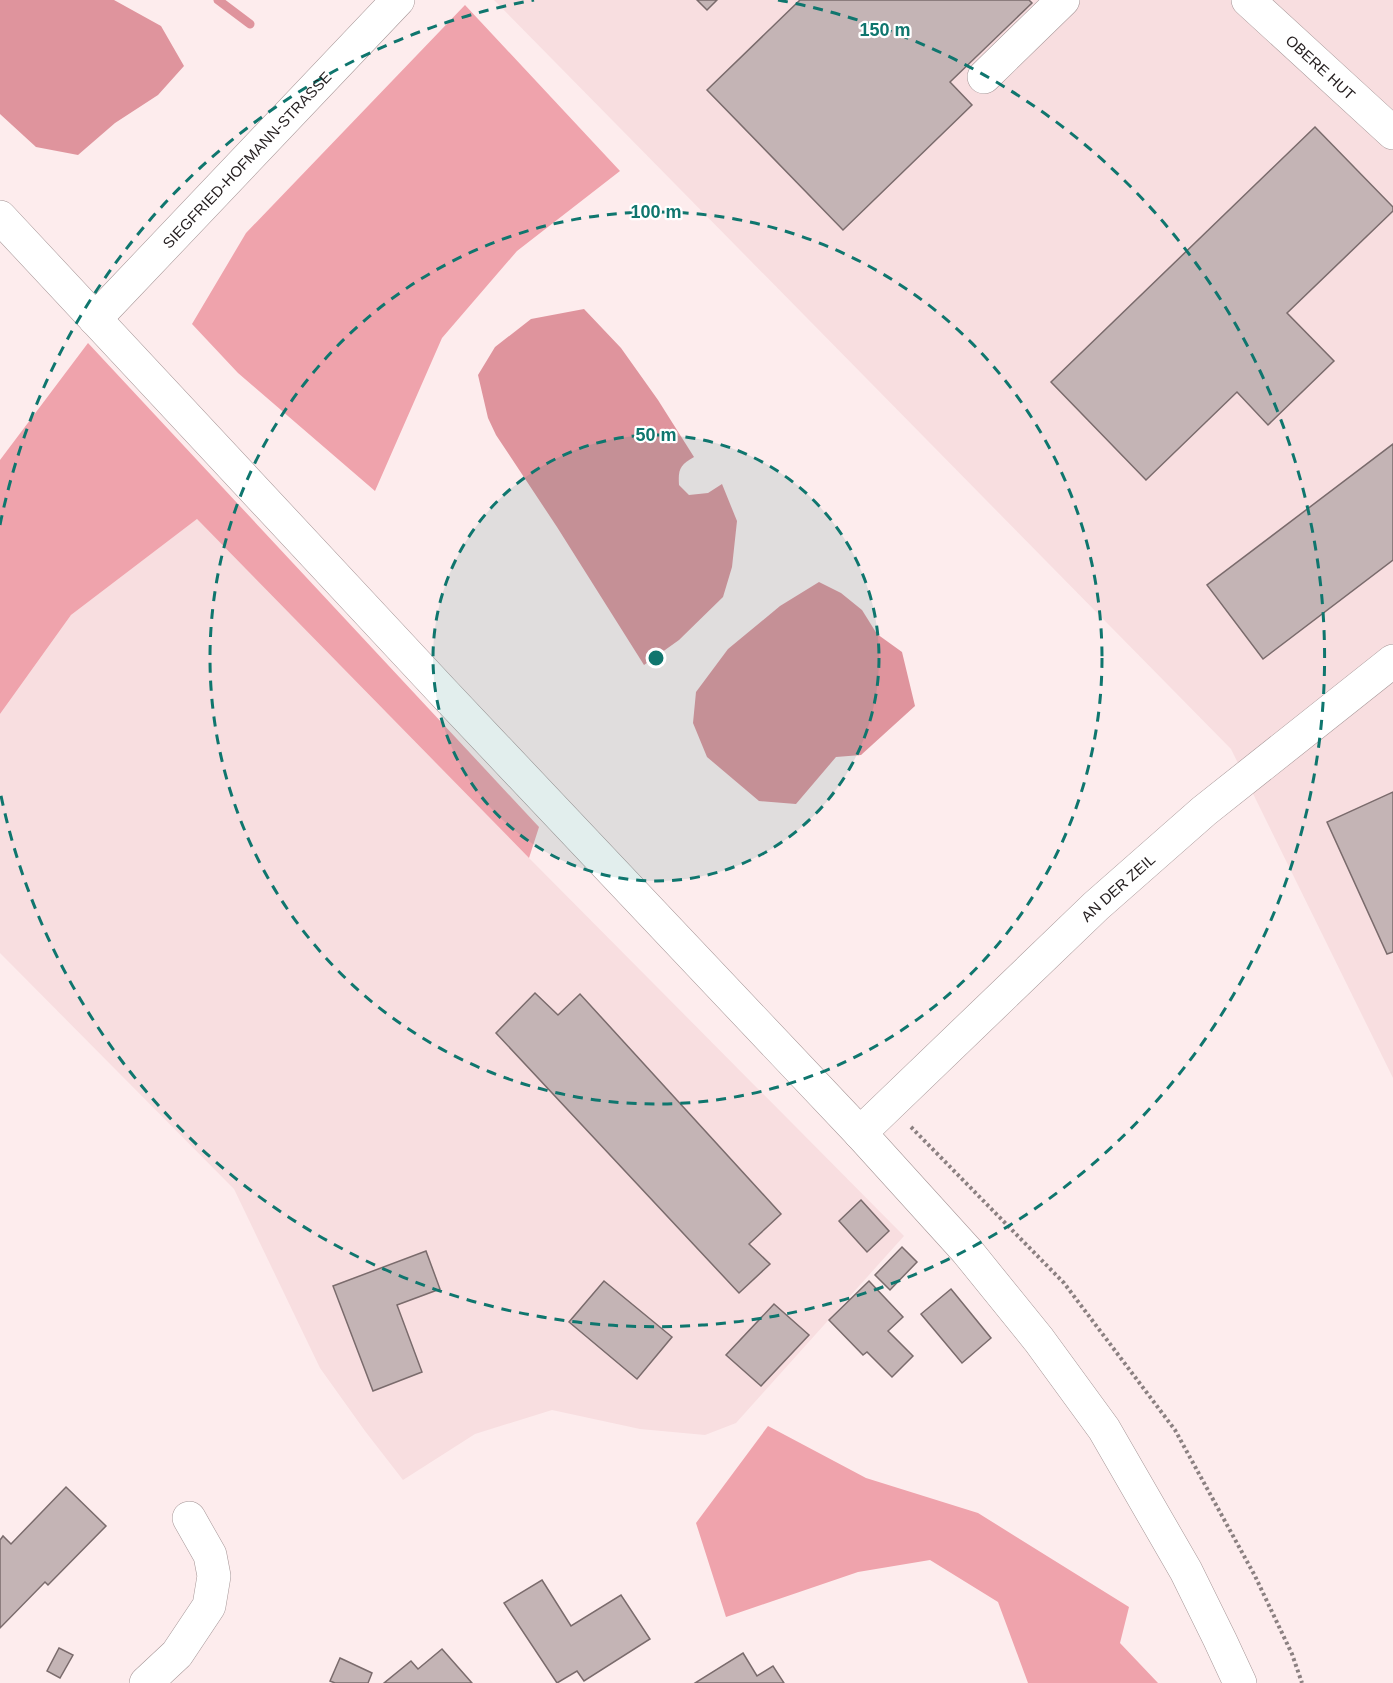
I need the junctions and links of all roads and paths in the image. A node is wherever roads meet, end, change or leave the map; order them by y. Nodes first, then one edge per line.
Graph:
1 (398, 0) edge
2 (1063, 0) edge
3 (1248, 0) edge
4 (984, 77) dead end
5 (1393, 133) edge
6 (0, 217) edge
7 (95, 319) junction
8 (1393, 661) edge
9 (890, 1106) junction
10 (860, 1133) junction
11 (189, 1518) dead end
12 (146, 1683) edge
13 (1240, 1683) edge
14 (1302, 1683) edge

1 - 7 street, SIEGFRIED-HOFMANN-STRASSE
2 - 4 street
3 - 5 street, OBERE HUT
6 - 7 street
7 - 10 street
8 - 9 street, AN DER ZEIL
9 - 10 street, AN DER ZEIL
9 - 14 path
10 - 13 street
11 - 12 street

